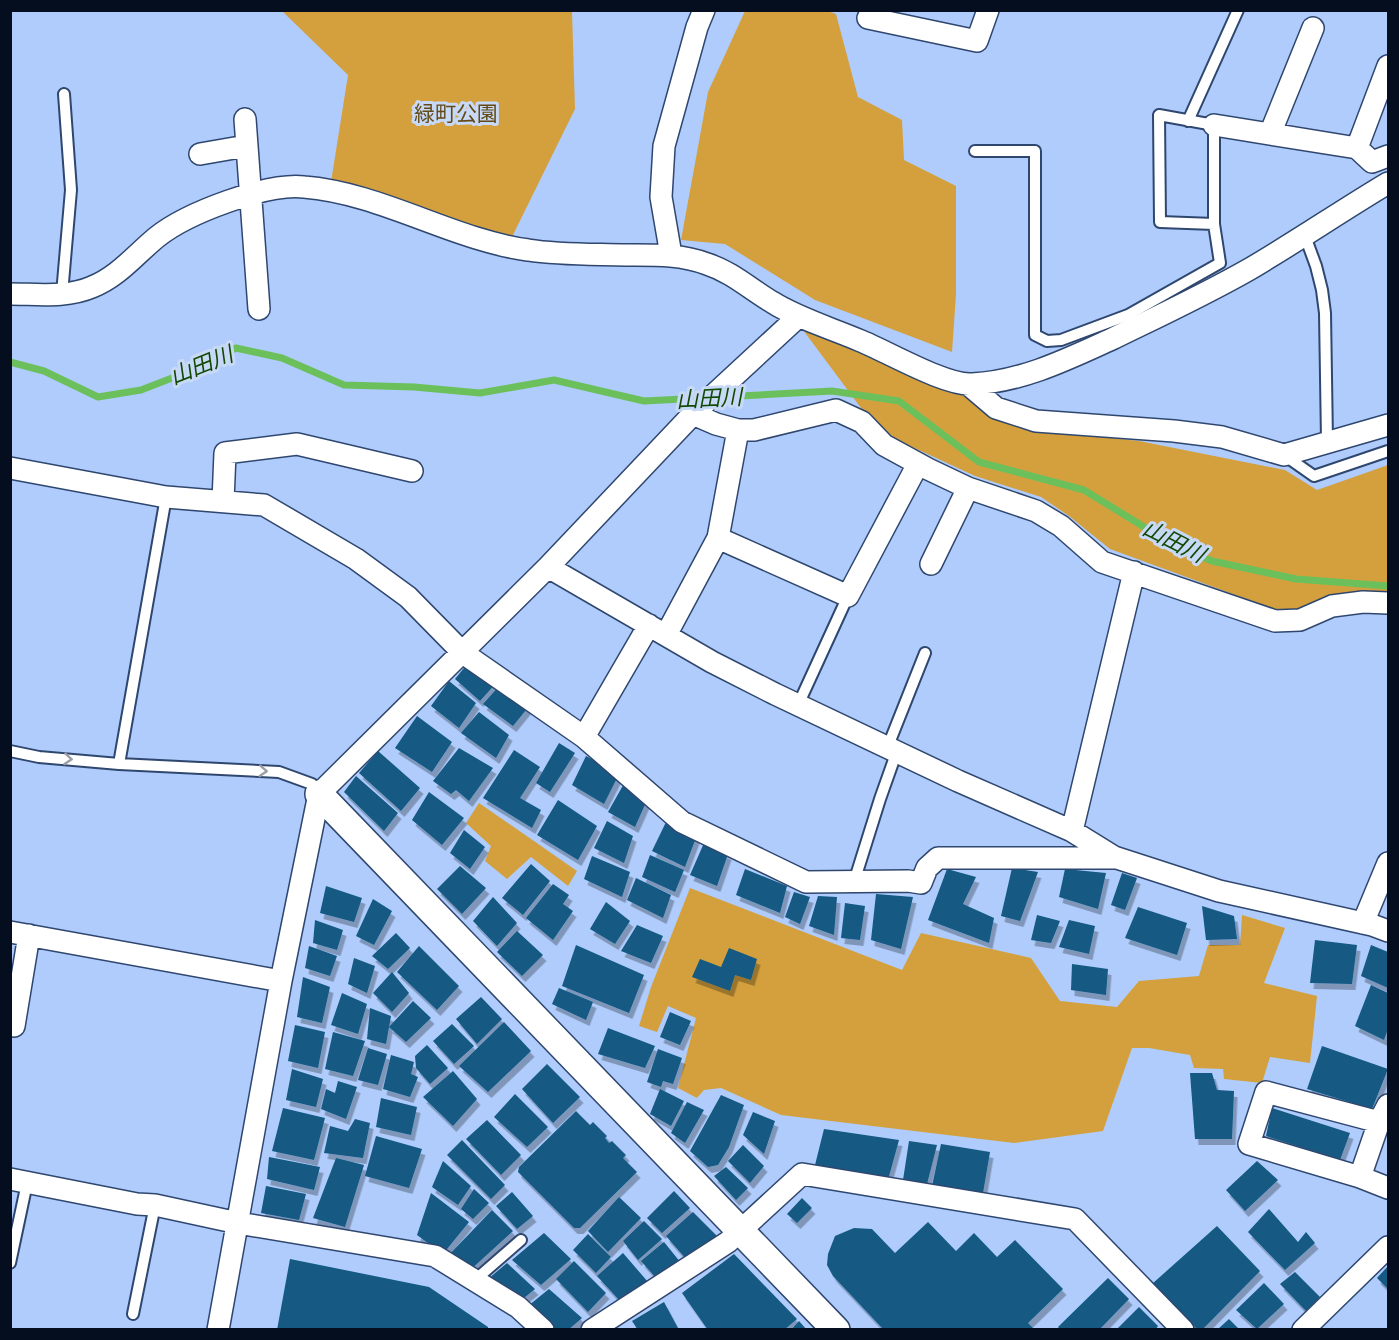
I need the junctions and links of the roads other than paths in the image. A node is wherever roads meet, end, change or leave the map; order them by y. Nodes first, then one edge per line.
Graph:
1 (704, 10) edge
2 (988, 10) edge
3 (1238, 10) edge
4 (868, 18) dead end
5 (1313, 28) dead end
6 (1389, 66) edge
7 (64, 94) dead end
8 (244, 119) dead end
9 (1188, 121) junction
10 (1214, 125) junction
11 (1270, 134) junction
12 (246, 146) junction
13 (1357, 148) junction
14 (975, 152) dead end
15 (200, 154) dead end
16 (1389, 156) edge
17 (1389, 183) edge
18 (252, 194) junction
19 (1214, 224) junction
20 (1305, 236) junction
21 (671, 255) junction
22 (10, 294) edge
23 (62, 294) junction
24 (259, 309) dead end
25 (800, 316) junction
26 (1131, 322) junction
27 (969, 385) junction
28 (693, 414) junction
29 (1389, 425) edge
30 (738, 430) junction
31 (1327, 441) junction
32 (1389, 451) edge
33 (1284, 455) junction
34 (918, 464) junction
35 (10, 468) edge
36 (412, 471) dead end
37 (968, 488) junction
38 (166, 497) junction
39 (223, 501) junction
40 (718, 538) junction
41 (931, 564) dead end
42 (548, 567) junction
43 (1134, 572) junction
44 (848, 596) junction
45 (1389, 603) edge
46 (657, 630) junction
47 (463, 653) junction
48 (925, 653) dead end
49 (798, 705) junction
50 (584, 737) junction
51 (893, 749) junction
52 (10, 751) edge
53 (119, 764) junction
54 (319, 794) junction
55 (1072, 831) junction
56 (1117, 858) junction
57 (1389, 863) edge
58 (854, 882) junction
59 (1363, 923) junction
60 (1389, 931) edge
61 (20, 933) edge
62 (281, 981) junction
63 (14, 1026) dead end
64 (1383, 1113) edge
65 (1360, 1177) junction
66 (19, 1181) edge
67 (1389, 1188) edge
68 (155, 1205) junction
69 (238, 1223) junction
70 (740, 1231) junction
71 (522, 1240) dead end
72 (1389, 1247) edge
73 (10, 1263) edge
74 (475, 1280) junction
75 (133, 1314) dead end
76 (219, 1329) edge
77 (543, 1329) edge
78 (592, 1329) edge
79 (836, 1329) edge
80 (1183, 1329) edge
81 (1303, 1329) edge

1 - 21 street
2 - 4 street
3 - 9 lane
5 - 11 street
6 - 13 street
7 - 23 lane
8 - 12 street
9 - 10 lane
9 - 19 lane
10 - 11 street
10 - 19 lane
11 - 13 street
12 - 15 street
12 - 18 street
13 - 16 street
14 - 26 lane
17 - 20 street
18 - 21 street
18 - 23 street
18 - 24 street
19 - 26 lane
20 - 26 street
20 - 31 lane
21 - 25 street
22 - 23 street
25 - 27 street
25 - 28 street
26 - 27 street
27 - 33 street
28 - 30 street
28 - 42 street
29 - 31 street
30 - 34 street
30 - 40 street
31 - 33 street
32 - 33 lane
34 - 37 street
34 - 44 street
35 - 38 street
36 - 39 street
37 - 41 street
37 - 43 street
38 - 39 street
38 - 53 lane
39 - 47 street
40 - 44 street
40 - 46 street
42 - 46 street
42 - 47 street
43 - 45 street
43 - 55 street
44 - 49 lane
46 - 49 street
46 - 50 street
47 - 50 street
47 - 54 street
48 - 51 lane
49 - 51 street
50 - 58 street
51 - 55 street
51 - 58 lane
52 -> 53 lane
53 -> 54 lane
54 - 62 street
54 - 70 street
55 - 56 street
56 - 58 street
56 - 59 street
57 - 59 street
59 - 60 street
61 - 62 street
61 - 63 street
62 - 69 street
64 - 65 street
64 - 65 street
65 - 67 street
66 - 68 street
66 - 73 lane
68 - 69 street
68 - 75 lane
69 - 74 street
69 - 76 street
70 - 78 street
70 - 79 street
70 - 80 street
71 - 74 lane
72 - 81 street
74 - 77 street

